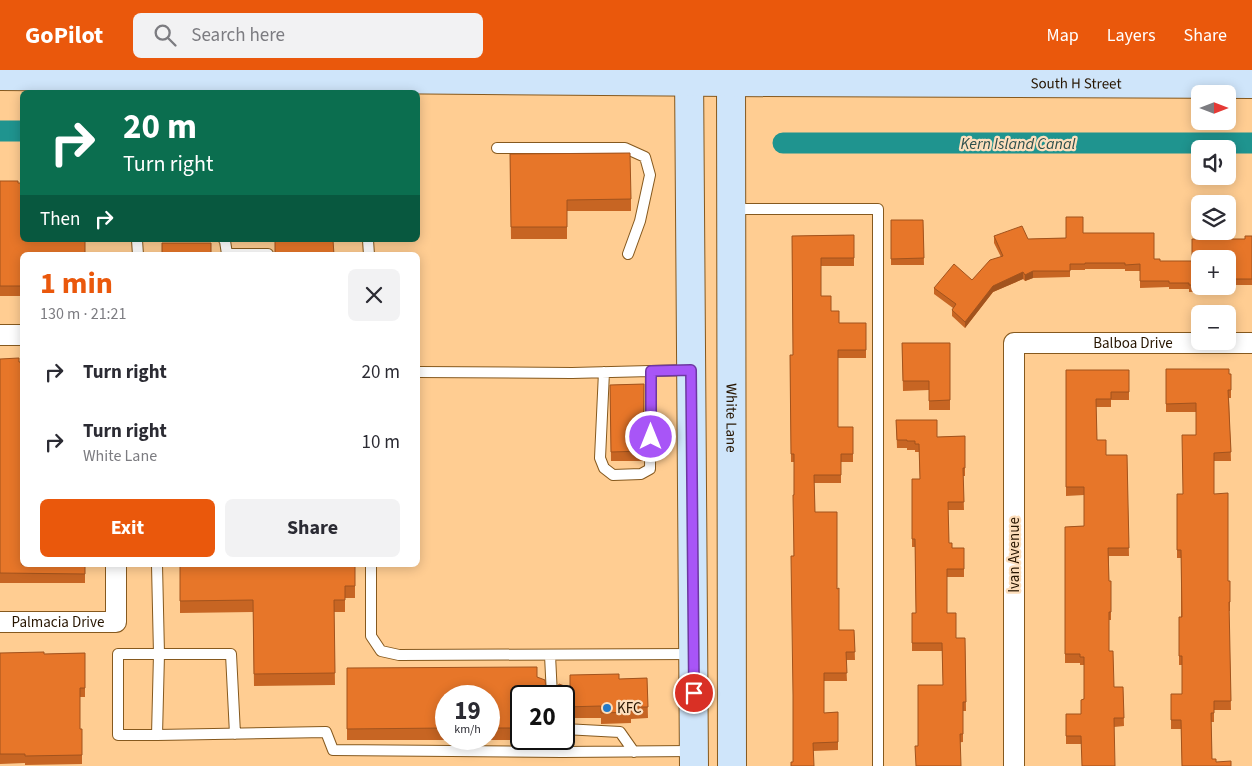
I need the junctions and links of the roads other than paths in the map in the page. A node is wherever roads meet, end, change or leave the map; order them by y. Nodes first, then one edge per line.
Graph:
1 (157, 70) edge
2 (976, 70) edge
3 (0, 76) edge
4 (689, 76) edge
5 (730, 76) edge
6 (115, 77) junction
7 (903, 82) junction
8 (1252, 84) edge
9 (367, 86) edge
10 (497, 148) dead end
11 (731, 209) junction
12 (628, 254) dead end
13 (0, 335) edge
14 (20, 335) edge
15 (1014, 343) joint
16 (1252, 343) edge
17 (691, 370) junction
18 (651, 371) junction
19 (420, 372) edge
20 (604, 372) junction
21 (116, 567) edge
22 (157, 567) edge
23 (371, 567) edge
24 (0, 622) edge
25 (159, 654) junction
26 (694, 654) junction
27 (550, 655) junction
28 (551, 685) edge
29 (575, 730) edge
30 (235, 734) junction
31 (157, 735) junction
32 (562, 752) joint
33 (634, 752) junction
34 (694, 758) edge
35 (724, 766) edge
36 (732, 766) edge
37 (878, 766) edge
38 (1014, 766) edge

1 - 6 main road
2 - 7 main road
3 - 6 main road, South H Street
4 - 5 main road, South H Street
4 - 9 main road, South H Street
4 - 17 main road
5 - 7 main road, South H Street
5 - 11 main road, White Lane
6 - 9 main road, South H Street
7 - 8 main road, South H Street
10 - 12 lane
11 - 36 main road, White Lane
11 - 37 lane
13 - 14 street
15 - 16 street, Balboa Drive
15 - 38 street, Ivan Avenue
17 - 18 lane
17 - 26 main road
18 - 20 lane
18 - 20 lane
19 - 20 lane
21 - 24 street, Palmacia Drive
22 - 25 lane
23 - 27 lane
25 - 30 lane
25 - 31 lane
25 - 31 lane
26 - 27 lane
26 - 34 main road
26 - 35 main road
27 - 28 lane
29 - 33 lane
30 - 31 lane
30 - 32 lane
32 - 33 lane
33 - 34 lane

